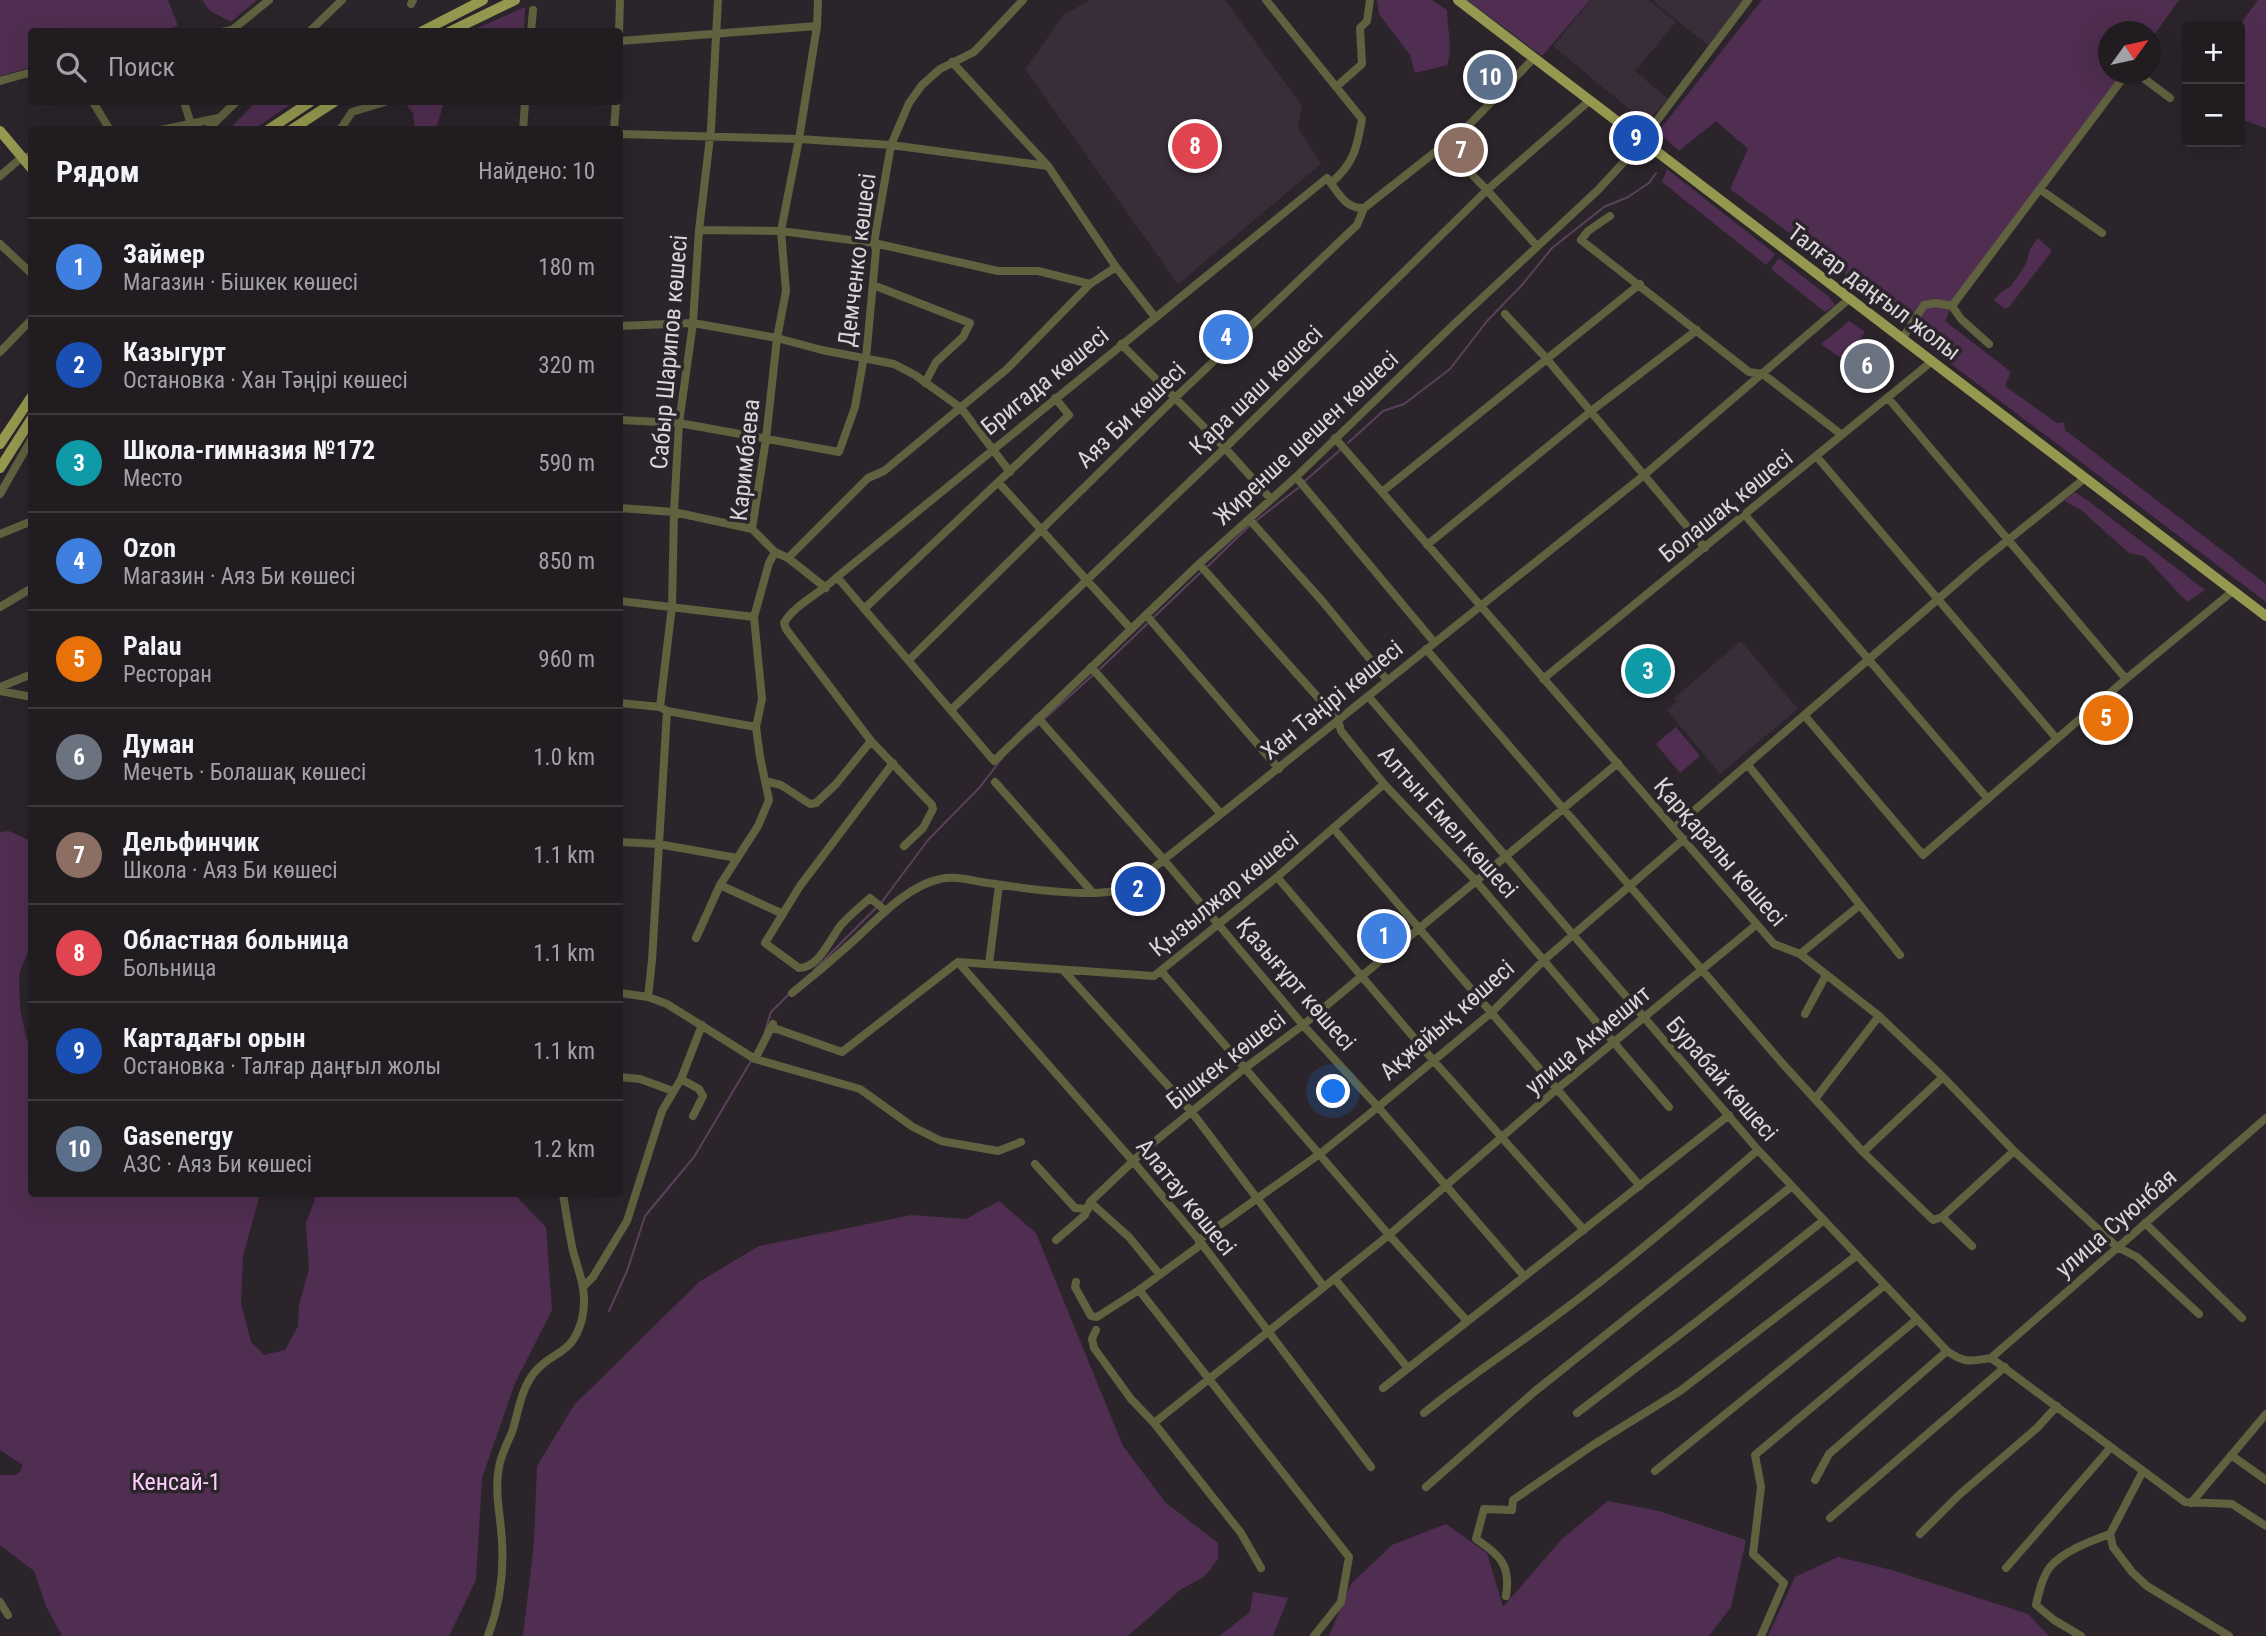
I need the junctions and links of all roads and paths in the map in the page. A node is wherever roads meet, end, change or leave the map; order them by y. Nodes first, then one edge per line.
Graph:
1 (269, 0) edge
2 (342, 0) edge
3 (483, 0) edge
4 (515, 0) edge
5 (620, 0) edge
6 (718, 0) edge
7 (818, 0) edge
8 (1023, 0) edge
9 (1266, 0) edge
10 (1370, 0) edge
11 (1458, 0) edge
12 (1748, 0) edge
13 (533, 10) dead end
14 (817, 26) junction
15 (236, 28) edge
16 (313, 28) edge
17 (429, 28) edge
18 (457, 28) edge
19 (531, 28) edge
20 (619, 28) edge
21 (715, 33) junction
22 (623, 41) edge
23 (1534, 58) junction
24 (952, 62) junction
25 (28, 73) edge
26 (0, 81) edge
27 (2119, 84) edge
28 (2151, 84) edge
29 (1336, 87) junction
30 (2169, 98) dead end
31 (1589, 101) junction
32 (95, 105) edge
33 (185, 105) edge
34 (233, 105) edge
35 (306, 105) edge
36 (329, 105) edge
37 (375, 105) edge
38 (526, 105) edge
39 (615, 105) edge
40 (218, 118) junction
41 (191, 124) junction
42 (108, 126) edge
43 (181, 126) edge
44 (194, 126) edge
45 (211, 126) edge
46 (274, 126) edge
47 (297, 126) edge
48 (343, 126) edge
49 (523, 126) edge
50 (614, 126) edge
51 (0, 131) edge
52 (623, 134) edge
53 (710, 136) junction
54 (799, 139) junction
55 (1641, 140) junction
56 (891, 145) junction
57 (1444, 146) junction
58 (26, 157) edge
59 (1048, 166) junction
60 (0, 176) edge
61 (1329, 181) junction
62 (1487, 190) junction
63 (2041, 190) junction
64 (1364, 208) junction
65 (1610, 216) dead end
66 (699, 230) junction
67 (781, 231) junction
68 (2102, 233) dead end
69 (874, 243) junction
70 (0, 244) edge
71 (1537, 246) junction
72 (1116, 267) junction
73 (28, 270) edge
74 (1090, 284) junction
75 (1640, 284) junction
76 (873, 285) junction
77 (1849, 299) junction
78 (1952, 306) junction
79 (1505, 314) dead end
80 (1155, 317) junction
81 (28, 322) edge
82 (692, 323) junction
83 (623, 326) edge
84 (1697, 330) junction
85 (777, 338) junction
86 (1902, 339) junction
87 (1121, 344) junction
88 (1989, 344) dead end
89 (0, 352) edge
90 (866, 358) junction
91 (1546, 358) junction
92 (1931, 362) junction
93 (1763, 373) junction
94 (925, 383) junction
95 (1888, 397) junction
96 (1055, 398) junction
97 (1175, 398) junction
98 (28, 402) edge
99 (961, 408) junction
100 (1590, 412) junction
101 (623, 420) edge
102 (679, 423) junction
103 (1842, 435) junction
104 (28, 437) edge
105 (28, 438) edge
106 (1335, 438) junction
107 (766, 439) junction
108 (0, 444) edge
109 (1225, 447) junction
110 (992, 449) junction
111 (1817, 457) junction
112 (0, 468) edge
113 (1010, 472) junction
114 (1643, 476) junction
115 (1296, 477) junction
116 (2084, 479) junction
117 (999, 483) junction
118 (1383, 491) junction
119 (0, 494) edge
120 (1271, 499) junction
121 (623, 508) edge
122 (674, 512) junction
123 (1745, 515) junction
124 (1249, 519) junction
125 (28, 523) edge
126 (1041, 528) junction
127 (752, 529) junction
128 (0, 534) edge
129 (2008, 540) junction
130 (1427, 545) junction
131 (1705, 548) junction
132 (775, 552) junction
133 (788, 558) junction
134 (1199, 564) junction
135 (837, 577) junction
136 (1088, 579) junction
137 (826, 588) junction
138 (28, 590) edge
139 (2233, 591) junction
140 (623, 600) edge
141 (1938, 600) junction
142 (1481, 605) junction
143 (672, 606) junction
144 (0, 607) edge
145 (864, 609) junction
146 (1146, 615) junction
147 (2266, 616) edge
148 (754, 617) junction
149 (1131, 629) junction
150 (1434, 642) junction
151 (1426, 649) junction
152 (1869, 658) junction
153 (909, 660) junction
154 (1091, 667) junction
155 (28, 676) edge
156 (1543, 679) junction
157 (2126, 679) junction
158 (1387, 680) junction
159 (0, 689) edge
160 (28, 696) edge
161 (1368, 696) junction
162 (623, 703) edge
163 (664, 709) junction
164 (952, 709) junction
165 (1805, 716) junction
166 (1038, 718) junction
167 (1338, 720) junction
168 (756, 727) junction
169 (2057, 739) junction
170 (871, 741) junction
171 (893, 763) junction
172 (1618, 763) junction
173 (1748, 765) junction
174 (1279, 769) junction
175 (765, 781) junction
176 (995, 782) dead end
177 (1384, 783) junction
178 (1988, 799) junction
179 (1565, 810) junction
180 (1221, 814) junction
181 (1333, 828) junction
182 (1674, 828) junction
183 (1684, 839) junction
184 (623, 842) edge
185 (658, 844) junction
186 (904, 846) dead end
187 (1507, 856) junction
188 (737, 858) junction
189 (1165, 861) junction
190 (1278, 877) junction
191 (1475, 880) junction
192 (720, 885) junction
193 (999, 885) junction
194 (1631, 885) junction
195 (1093, 893) junction
196 (1860, 905) junction
197 (881, 906) junction
198 (783, 914) junction
199 (1220, 925) junction
200 (1756, 925) junction
201 (1419, 928) junction
202 (1574, 934) junction
203 (696, 938) dead end
204 (1800, 954) junction
205 (1900, 955) dead end
206 (1544, 960) junction
207 (958, 962) junction
208 (989, 964) junction
209 (1063, 970) junction
210 (1701, 970) junction
211 (1161, 971) junction
212 (1826, 975) junction
213 (1363, 976) junction
214 (623, 993) edge
215 (792, 993) dead end
216 (648, 997) junction
217 (1492, 1012) junction
218 (1805, 1014) dead end
219 (1879, 1016) junction
220 (1644, 1019) junction
221 (702, 1025) junction
222 (1303, 1025) junction
223 (1614, 1044) junction
224 (754, 1058) junction
225 (1433, 1060) junction
226 (1245, 1068) junction
227 (623, 1077) edge
228 (1943, 1077) junction
229 (681, 1079) junction
230 (1558, 1089) junction
231 (673, 1091) junction
232 (1815, 1099) junction
233 (1378, 1107) junction
234 (1669, 1107) dead end
235 (1191, 1111) junction
236 (1729, 1115) junction
237 (693, 1116) dead end
238 (2266, 1118) edge
239 (1502, 1137) junction
240 (1021, 1142) dead end
241 (1758, 1150) junction
242 (2014, 1151) junction
243 (1863, 1152) junction
244 (1321, 1153) junction
245 (1132, 1160) junction
246 (1035, 1164) dead end
247 (1446, 1186) junction
248 (1640, 1186) junction
249 (1792, 1186) junction
250 (564, 1197) edge
251 (1258, 1198) junction
252 (1089, 1205) junction
253 (1942, 1217) junction
254 (1824, 1220) junction
255 (2145, 1223) junction
256 (1584, 1230) junction
257 (1389, 1234) junction
258 (1056, 1240) dead end
259 (1199, 1240) junction
260 (1972, 1246) dead end
261 (2118, 1247) junction
262 (1856, 1256) junction
263 (1160, 1275) junction
264 (1524, 1276) junction
265 (1335, 1279) junction
266 (1076, 1282) dead end
267 (1885, 1285) junction
268 (584, 1286) junction
269 (1324, 1287) junction
270 (1139, 1290) junction
271 (2199, 1314) dead end
272 (2242, 1318) dead end
273 (1916, 1320) junction
274 (1468, 1321) junction
275 (1096, 1330) dead end
276 (1268, 1332) junction
277 (1947, 1351) junction
278 (1991, 1358) junction
279 (1407, 1367) junction
280 (2005, 1367) junction
281 (1210, 1379) junction
282 (1383, 1388) dead end
283 (2057, 1406) junction
284 (1424, 1413) dead end
285 (1577, 1413) dead end
286 (2266, 1414) edge
287 (1154, 1423) junction
288 (2111, 1447) junction
289 (2231, 1455) junction
290 (1371, 1467) dead end
291 (1655, 1471) dead end
292 (2143, 1471) junction
293 (1815, 1480) dead end
294 (2266, 1480) edge
295 (1426, 1487) dead end
296 (2188, 1503) junction
297 (1830, 1518) dead end
298 (2266, 1526) edge
299 (1920, 1534) dead end
300 (2110, 1534) junction
301 (1261, 1568) dead end
302 (2007, 1568) dead end
303 (1506, 1596) dead end
304 (0, 1602) edge
305 (8, 1615) dead end
306 (488, 1636) edge
307 (1314, 1636) edge
308 (1761, 1636) edge
309 (2081, 1636) edge
310 (2229, 1636) edge

1 - 15 street
2 - 16 street
3 - 17 main road
4 - 18 main road
5 - 20 street
6 - 21 street, Сабыр Шарипов көшесі
7 - 14 street, Каримбаева
8 - 24 street, Демченко көшесі
9 - 29 street
10 - 29 street
11 - 23 main road, Талғар даңғыл жолы
12 - 55 street, Жиренше шешен көшесі
13 - 19 street
14 - 21 street
14 - 54 street, Каримбаева
21 - 22 street
21 - 53 street, Сабыр Шарипов көшесі
23 - 31 main road, Талғар даңғыл жолы
23 - 57 street, Аяз Би көшесі
24 - 56 street, Демченко көшесі
24 - 59 street
25 - 26 street
27 - 63 street
28 - 30 street
29 - 61 street, Бригада көшесі
31 - 55 main road, Талғар даңғыл жолы
31 - 62 street, Қара шаш көшесі
32 - 42 street
33 - 41 street
34 - 40 street
35 - 46 main road
36 - 47 main road
37 - 48 street
38 - 49 street
39 - 50 street
40 - 41 street
40 - 45 street
41 - 43 street
41 - 44 street
51 - 58 main road
52 - 53 street
53 - 54 street
53 - 66 street, Сабыр Шарипов көшесі
54 - 56 street
54 - 67 street, Каримбаева
55 - 71 street, Жиренше шешен көшесі
55 - 77 main road, Талғар даңғыл жолы
56 - 59 street
56 - 69 street, Демченко көшесі
57 - 62 street
57 - 64 street, Аяз Би көшесі
58 - 60 street
59 - 72 street
61 - 64 street
61 - 80 street, Бригада көшесі
62 - 71 street
62 - 109 street, Қара шаш көшесі
63 - 68 street
63 - 78 street
64 - 97 street, Аяз Би көшесі
65 - 75 street
66 - 67 street
66 - 82 street, Сабыр Шарипов көшесі
67 - 69 street
67 - 85 street, Каримбаева
69 - 74 street
69 - 76 street, Демченко көшесі
70 - 73 street
71 - 106 street, Жиренше шешен көшесі
72 - 74 street
72 - 80 street
74 - 99 street
75 - 84 street
75 - 91 street
76 - 90 street, Демченко көшесі
76 - 94 street
77 - 86 main road, Талғар даңғыл жолы
77 - 93 street, Хан Тәңірі көшесі
78 - 86 street
78 - 88 street
79 - 91 street
80 - 87 street, Бригада көшесі
81 - 89 street
82 - 83 street
82 - 85 street
82 - 102 street, Сабыр Шарипов көшесі
84 - 93 street
84 - 100 street
85 - 90 street
85 - 107 street, Каримбаева
86 - 92 main road, Талғар даңғыл жолы
87 - 96 street, Бригада көшесі
87 - 97 street
90 - 94 street
90 - 107 street, Демченко көшесі
91 - 100 street
91 - 118 street
92 - 95 street, Болашақ көшесі
92 - 116 main road, Талғар даңғыл жолы
93 - 103 street
93 - 114 street, Хан Тәңірі көшесі
94 - 99 street
95 - 103 street, Болашақ көшесі
95 - 129 street
96 - 110 street, Бригада көшесі
96 - 113 street
97 - 109 street
97 - 126 street, Аяз Би көшесі
98 - 108 main road
99 - 110 street
99 - 133 street
100 - 114 street
100 - 130 street
101 - 102 street
102 - 107 street
102 - 122 street, Сабыр Шарипов көшесі
103 - 111 street, Болашақ көшесі
104 - 112 main road
105 - 119 street
106 - 115 street, Жиренше шешен көшесі
106 - 118 street, Қарқаралы көшесі
107 - 127 street, Каримбаева
109 - 120 street
109 - 136 street, Қара шаш көшесі
110 - 113 street
110 - 135 street, Бригада көшесі
111 - 123 street, Болашақ көшесі
111 - 141 street
113 - 117 street
114 - 131 street
114 - 142 street, Хан Тәңірі көшесі
115 - 120 street, Жиренше шешен көшесі
115 - 150 street
116 - 129 street
116 - 139 main road, Талғар даңғыл жолы
117 - 126 street
117 - 145 street
118 - 130 street, Қарқаралы көшесі
120 - 124 street, Жиренше шешен көшесі
121 - 122 street
122 - 127 street
122 - 143 street, Сабыр Шарипов көшесі
123 - 131 street, Болашақ көшесі
123 - 152 street
124 - 134 street, Жиренше шешен көшесі
124 - 158 street
125 - 128 street
126 - 136 street
126 - 153 street, Аяз Би көшесі
127 - 132 street, Каримбаева
129 - 141 street
129 - 157 street
130 - 142 street, Қарқаралы көшесі
131 - 156 street, Болашақ көшесі
132 - 133 street
132 - 148 street
133 - 137 street
134 - 146 street, Жиренше шешен көшесі
134 - 167 street, Алтын Емел көшесі
135 - 137 street, Бригада көшесі
135 - 145 street
136 - 149 street
136 - 164 street, Қара шаш көшесі
137 - 170 street, Бригада көшесі
138 - 144 street
139 - 147 main road, Талғар даңғыл жолы
139 - 157 street
140 - 143 street
141 - 152 street
141 - 169 street
142 - 150 street, Хан Тәңірі көшесі
142 - 156 street, Қарқаралы көшесі
143 - 148 street
143 - 163 street, Сабыр Шарипов көшесі
145 - 153 street
146 - 149 street, Жиренше шешен көшесі
146 - 174 street
148 - 168 street
149 - 154 street, Жиренше шешен көшесі
150 - 151 street, Хан Тәңірі көшесі
151 - 158 street, Хан Тәңірі көшесі
151 - 179 street
152 - 165 street
152 - 178 street
153 - 164 street
154 - 166 street, Жиренше шешен көшесі
154 - 180 street
155 - 159 street
156 - 172 street, Қарқаралы көшесі
157 - 169 street
158 - 161 street, Хан Тәңірі көшесі
159 - 160 street
161 - 167 street, Хан Тәңірі көшесі
161 - 187 street, Бурабай көшесі
162 - 163 street
163 - 168 street
163 - 185 street, Сабыр Шарипов көшесі
164 - 166 street, Жиренше шешен көшесі
165 - 173 street
165 - 178 street
166 - 189 street, Қазығұрт көшесі
167 - 174 street, Хан Тәңірі көшесі
167 - 177 street, Алтын Емел көшесі
168 - 175 street
169 - 178 street
170 - 171 street
170 - 175 street
171 - 186 street
171 - 198 street
172 - 179 street, Бішкек көшесі
172 - 182 street, Қарқаралы көшесі
173 - 182 street
173 - 196 street
174 - 180 street, Хан Тәңірі көшесі
175 - 188 street
176 - 195 street
177 - 181 street, Қызылжар көшесі
177 - 191 street, Алтын Емел көшесі
179 - 187 street, Бішкек көшесі
179 - 194 street
180 - 189 street, Хан Тәңірі көшесі
181 - 190 street, Қызылжар көшесі
181 - 201 street
182 - 183 street, Қарқаралы көшесі
183 - 194 street, Ақжайық көшесі
183 - 200 street, Қарқаралы көшесі
184 - 185 street
185 - 188 street
185 - 216 street, Сабыр Шарипов көшесі
187 - 191 street, Бішкек көшесі
187 - 202 street, Бурабай көшесі
188 - 192 street
189 - 195 street, Хан Тәңірі көшесі
189 - 199 street, Қазығұрт көшесі
190 - 199 street, Қызылжар көшесі
190 - 213 street
191 - 201 street, Бішкек көшесі
191 - 206 street, Алтын Емел көшесі
192 - 198 street
192 - 203 street
193 - 195 street, Хан Тәңірі көшесі
193 - 197 street, Хан Тәңірі көшесі
193 - 208 street
194 - 202 street, Ақжайық көшесі
194 - 210 street
196 - 204 street
196 - 205 street
197 - 198 street
197 - 215 street, Хан Тәңірі көшесі
199 - 211 street, Қызылжар көшесі
199 - 222 street, Қазығұрт көшесі
200 - 204 street, Қарқаралы көшесі
200 - 210 street, улица Акмешит
201 - 213 street, Бішкек көшесі
201 - 217 street
202 - 206 street, Ақжайық көшесі
202 - 220 street, Бурабай көшесі
204 - 212 street, Қарқаралы көшесі
206 - 217 street, Ақжайық көшесі
206 - 223 street, Алтын Емел көшесі
207 - 208 street, Қызылжар көшесі
207 - 224 street
207 - 245 street, Алатау көшесі
208 - 209 street, Қызылжар көшесі
209 - 211 street, Қызылжар көшесі
209 - 235 street
210 - 220 street, улица Акмешит
210 - 232 street
211 - 226 street
212 - 218 street
212 - 219 street, Қарқаралы көшесі
213 - 222 street, Бішкек көшесі
213 - 225 street
214 - 216 street
216 - 221 street
217 - 225 street, Ақжайық көшесі
217 - 230 street
219 - 228 street, Қарқаралы көшесі
219 - 232 street
220 - 223 street, улица Акмешит
220 - 236 street, Бурабай көшесі
221 - 224 street
221 - 229 street
222 - 226 street, Бішкек көшесі
222 - 233 street, Қазығұрт көшесі
223 - 230 street, улица Акмешит
223 - 234 street, Алтын Емел көшесі
224 - 240 street
225 - 233 street, Ақжайық көшесі
225 - 239 street
226 - 235 street, Бішкек көшесі
226 - 244 street
227 - 231 street
228 - 242 street, Қарқаралы көшесі
228 - 243 street
229 - 231 street
229 - 237 street
230 - 239 street, улица Акмешит
230 - 248 street
231 - 268 street
232 - 243 street
233 - 244 street, Ақжайық көшесі
233 - 247 street, Қазығұрт көшесі
235 - 245 street, Бішкек көшесі
235 - 251 street
236 - 241 street, Бурабай көшесі
236 - 248 street
238 - 255 street, улица Суюнбая
239 - 247 street, улица Акмешит
239 - 256 street
241 - 249 street, Бурабай көшесі
241 - 284 street
242 - 253 street
242 - 261 street, Қарқаралы көшесі
243 - 253 street
244 - 251 street, Ақжайық көшесі
244 - 257 street
245 - 252 street, Бішкек көшесі
245 - 259 street, Алатау көшесі
246 - 252 street
247 - 257 street, улица Акмешит
247 - 264 street, Қазығұрт көшесі
248 - 256 street
249 - 254 street, Бурабай көшесі
249 - 295 street
250 - 268 street
251 - 259 street, Ақжайық көшесі
251 - 269 street
252 - 258 street, Бішкек көшесі
252 - 263 street
253 - 260 street
254 - 262 street, Бурабай көшесі
254 - 285 street
255 - 261 street, улица Суюнбая
255 - 272 street
256 - 264 street
257 - 265 street, улица Акмешит
257 - 274 street
259 - 263 street, Ақжайық көшесі
259 - 276 street, Алатау көшесі
261 - 271 street, Қарқаралы көшесі
261 - 278 street, улица Суюнбая
262 - 267 street, Бурабай көшесі
262 - 303 street
263 - 270 street, Ақжайық көшесі
264 - 274 street
265 - 269 street, улица Акмешит
265 - 279 street
266 - 270 street, Ақжайық көшесі
267 - 273 street, Бурабай көшесі
267 - 291 street
268 - 306 street
269 - 276 street, улица Акмешит
270 - 281 street
273 - 277 street, Бурабай көшесі
273 - 308 street
274 - 279 street
275 - 287 street
276 - 281 street, улица Акмешит
276 - 290 street, Алатау көшесі
277 - 278 street
277 - 293 street
278 - 280 street
279 - 282 street
280 - 283 street
280 - 297 street
281 - 287 street, улица Акмешит
281 - 307 street
283 - 288 street
283 - 299 street
286 - 289 street
287 - 301 street
288 - 292 street
288 - 302 street
289 - 294 street
289 - 296 street
292 - 296 street
292 - 300 street
296 - 298 street
300 - 309 street
300 - 310 street
304 - 305 street

